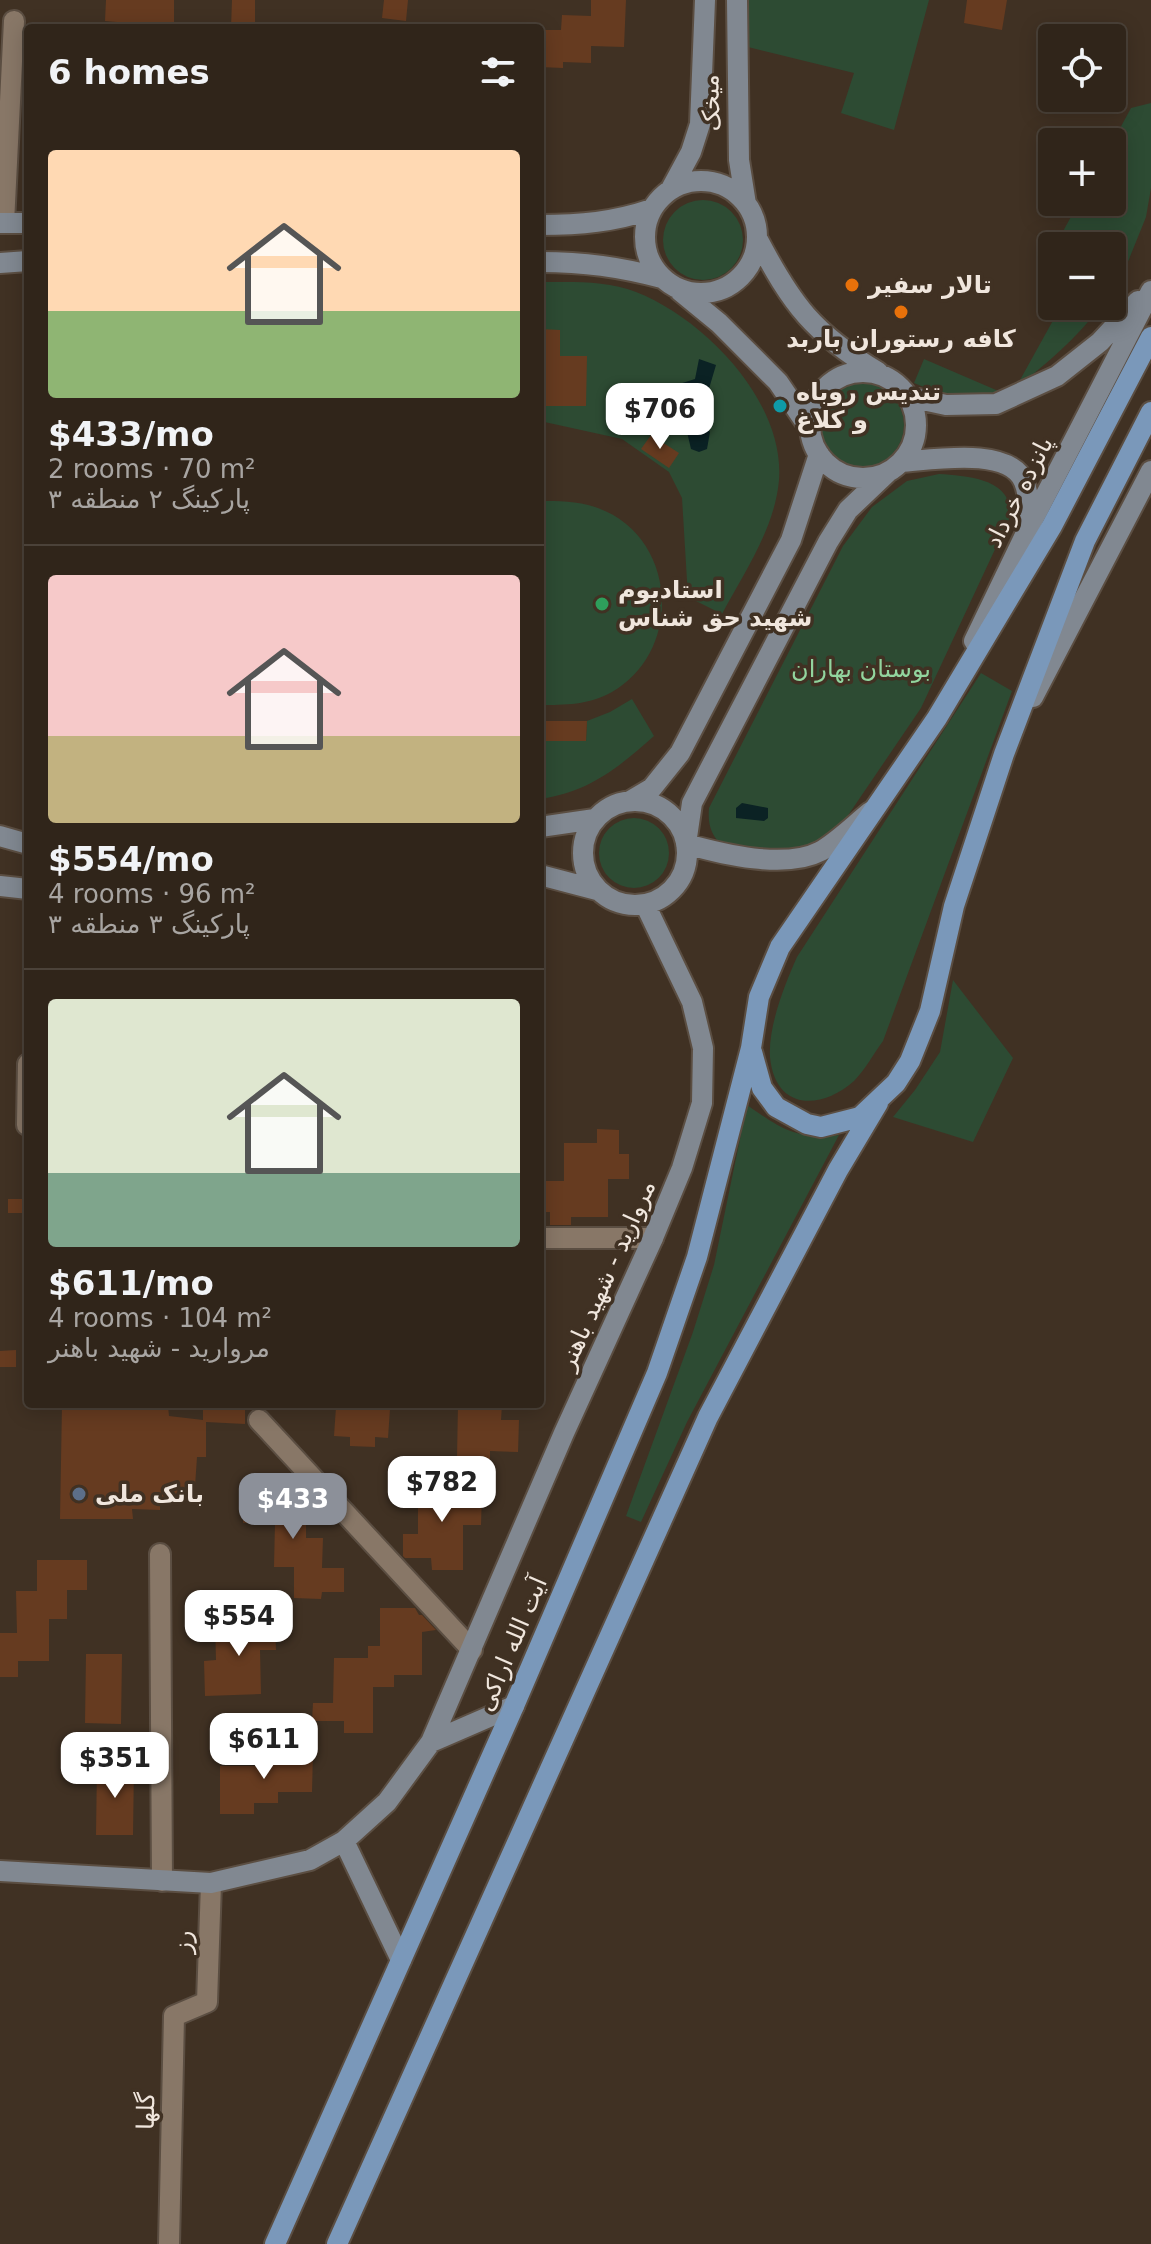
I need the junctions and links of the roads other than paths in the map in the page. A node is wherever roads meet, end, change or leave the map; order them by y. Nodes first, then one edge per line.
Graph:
1 (705, 0) edge
2 (737, 0) edge
3 (14, 21) dead end
4 (671, 189) junction
5 (746, 204) junction
6 (652, 209) junction
7 (2, 223) edge
8 (24, 223) edge
9 (544, 225) edge
10 (757, 238) junction
11 (24, 261) edge
12 (544, 262) edge
13 (0, 263) edge
14 (669, 284) junction
15 (1151, 289) edge
16 (1151, 337) edge
17 (882, 374) junction
18 (909, 397) junction
19 (1151, 412) edge
20 (810, 429) junction
21 (819, 454) junction
22 (894, 467) junction
23 (1151, 471) edge
24 (1025, 535) junction
25 (937, 718) junction
26 (1004, 754) junction
27 (630, 801) junction
28 (874, 810) junction
29 (595, 819) junction
30 (544, 826) edge
31 (0, 836) edge
32 (24, 843) edge
33 (686, 844) junction
34 (544, 876) edge
35 (0, 886) edge
36 (24, 889) edge
37 (597, 890) junction
38 (645, 904) junction
39 (751, 1048) junction
40 (878, 1103) junction
41 (544, 1238) edge
42 (653, 1238) junction
43 (259, 1420) dead end
44 (160, 1554) dead end
45 (472, 1650) junction
46 (514, 1706) junction
47 (431, 1742) junction
48 (344, 1841) junction
49 (0, 1871) edge
50 (162, 1881) junction
51 (211, 1883) junction
52 (401, 1960) junction
53 (207, 2002) joint
54 (169, 2244) edge
55 (275, 2244) edge
56 (337, 2244) edge

1 - 4 street, میخک
2 - 5 street, میخک
3 - 7 street
4 - 5 street
4 - 6 street
5 - 10 street
6 - 9 street
6 - 14 street
7 - 8 street
10 - 14 street
10 - 17 street
11 - 13 street
12 - 14 street
14 - 20 street
15 - 18 street
15 - 24 street, پانزده خرداد
16 - 25 main road, پانزده خرداد
17 - 18 street
17 - 20 street
18 - 22 street
19 - 26 main road
20 - 21 street
21 - 22 street
21 - 27 street
22 - 24 street
22 - 33 street
23 - 26 street
24 - 25 street, پانزده خرداد
25 - 28 main road, پانزده خرداد
26 - 40 main road
27 - 29 street
27 - 33 street
28 - 33 street
28 - 39 main road, پانزده خرداد
29 - 30 street
29 - 37 street
31 - 32 street
33 - 38 street
34 - 37 street
35 - 36 street
37 - 38 street
38 - 42 street, مروارید - شهید باهنر
39 - 40 main road
39 - 46 main road, آیت الله اراکی
40 - 56 main road
41 - 42 street
42 - 45 street, مروارید - شهید باهنر
43 - 45 street
44 - 50 street
45 - 47 street, مروارید - شهید باهنر
46 - 47 street
46 - 52 main road, آیت الله اراکی
47 - 48 street, مروارید - شهید باهنر
48 - 51 street, مروارید - شهید باهنر
48 - 52 street
49 - 50 street, مروارید - شهید باهنر
50 - 51 street, مروارید - شهید باهنر
51 - 53 street, رز
52 - 55 main road, آیت الله اراکی
53 - 54 street, گلها

